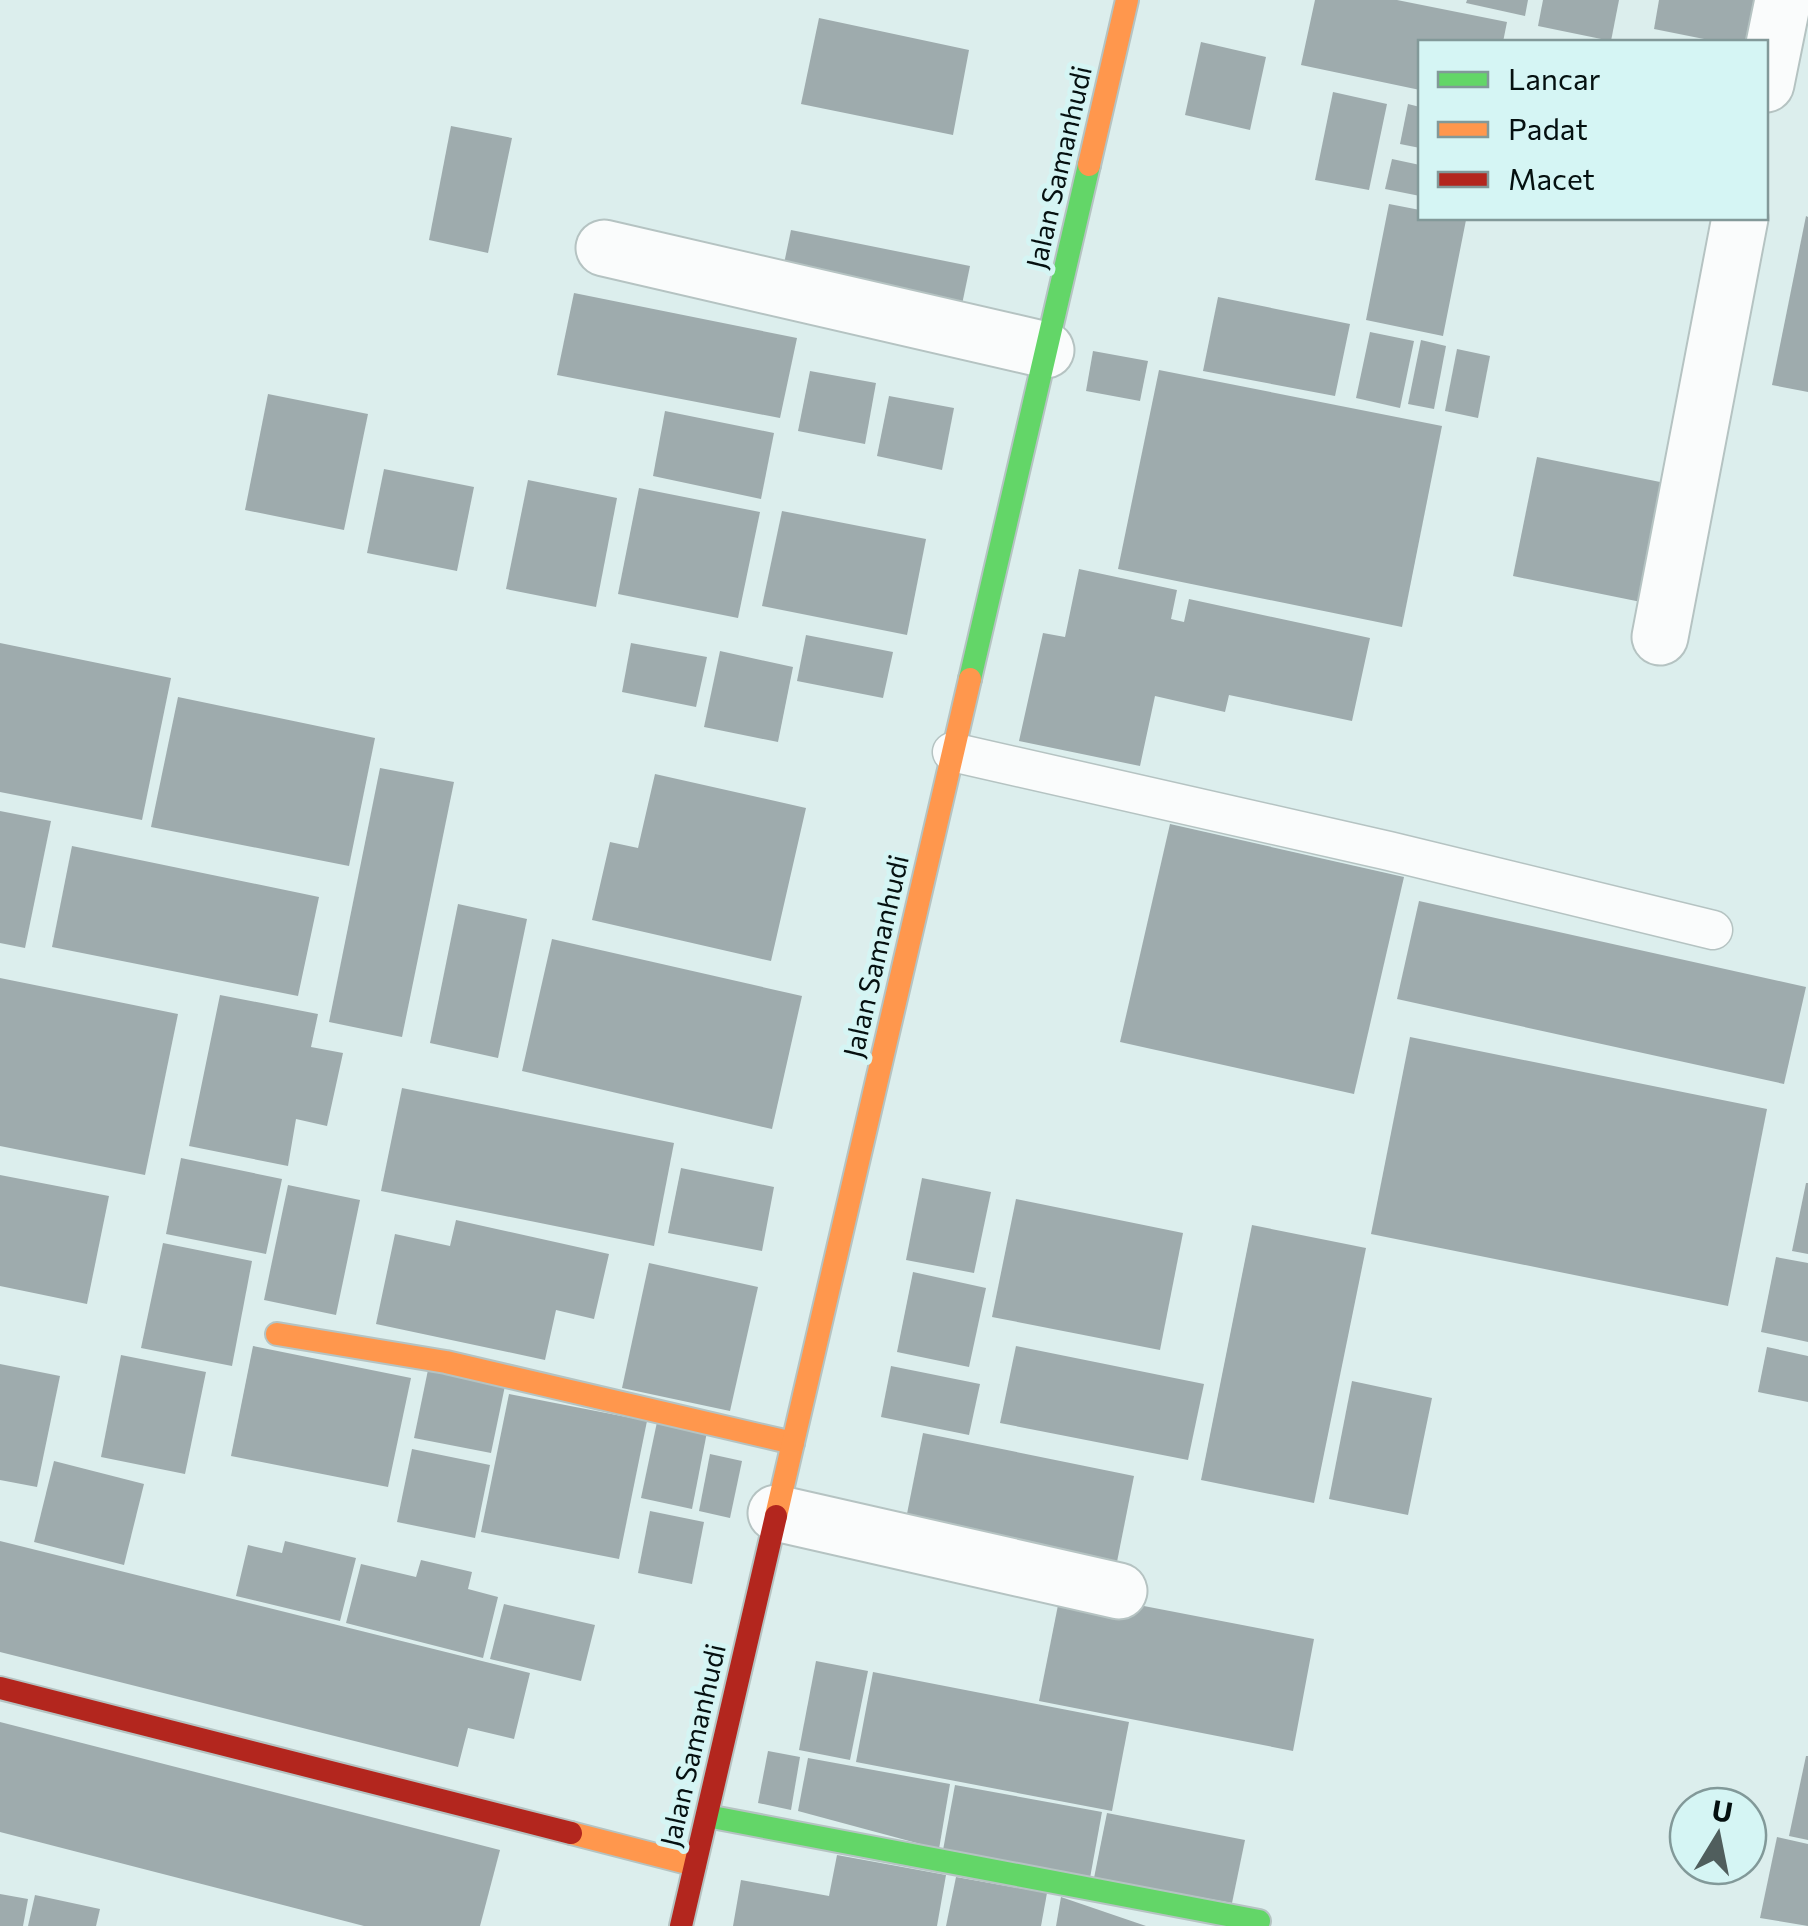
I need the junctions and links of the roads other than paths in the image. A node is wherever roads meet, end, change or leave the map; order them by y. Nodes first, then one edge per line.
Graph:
1 (1127, 0) edge
2 (1783, 0) edge
3 (1768, 74) edge
4 (1740, 220) edge
5 (604, 248) dead end
6 (1046, 350) junction
7 (1660, 637) dead end
8 (952, 752) junction
9 (1714, 930) dead end
10 (277, 1334) dead end
11 (793, 1443) junction
12 (776, 1514) junction
13 (1119, 1591) dead end
14 (0, 1688) edge
15 (707, 1816) junction
16 (695, 1865) junction
17 (1258, 1922) dead end
18 (681, 1926) edge

1 - 6 street, Jalan Samanhudi
2 - 3 street
4 - 7 street
5 - 6 street
6 - 8 street, Jalan Samanhudi
8 - 9 lane
8 - 11 street, Jalan Samanhudi
10 - 11 street
11 - 12 street, Jalan Samanhudi
12 - 13 street
12 - 15 street, Jalan Samanhudi
14 - 16 street
15 - 16 street, Jalan Samanhudi
15 - 17 street
16 - 18 street, Jalan Samanhudi

